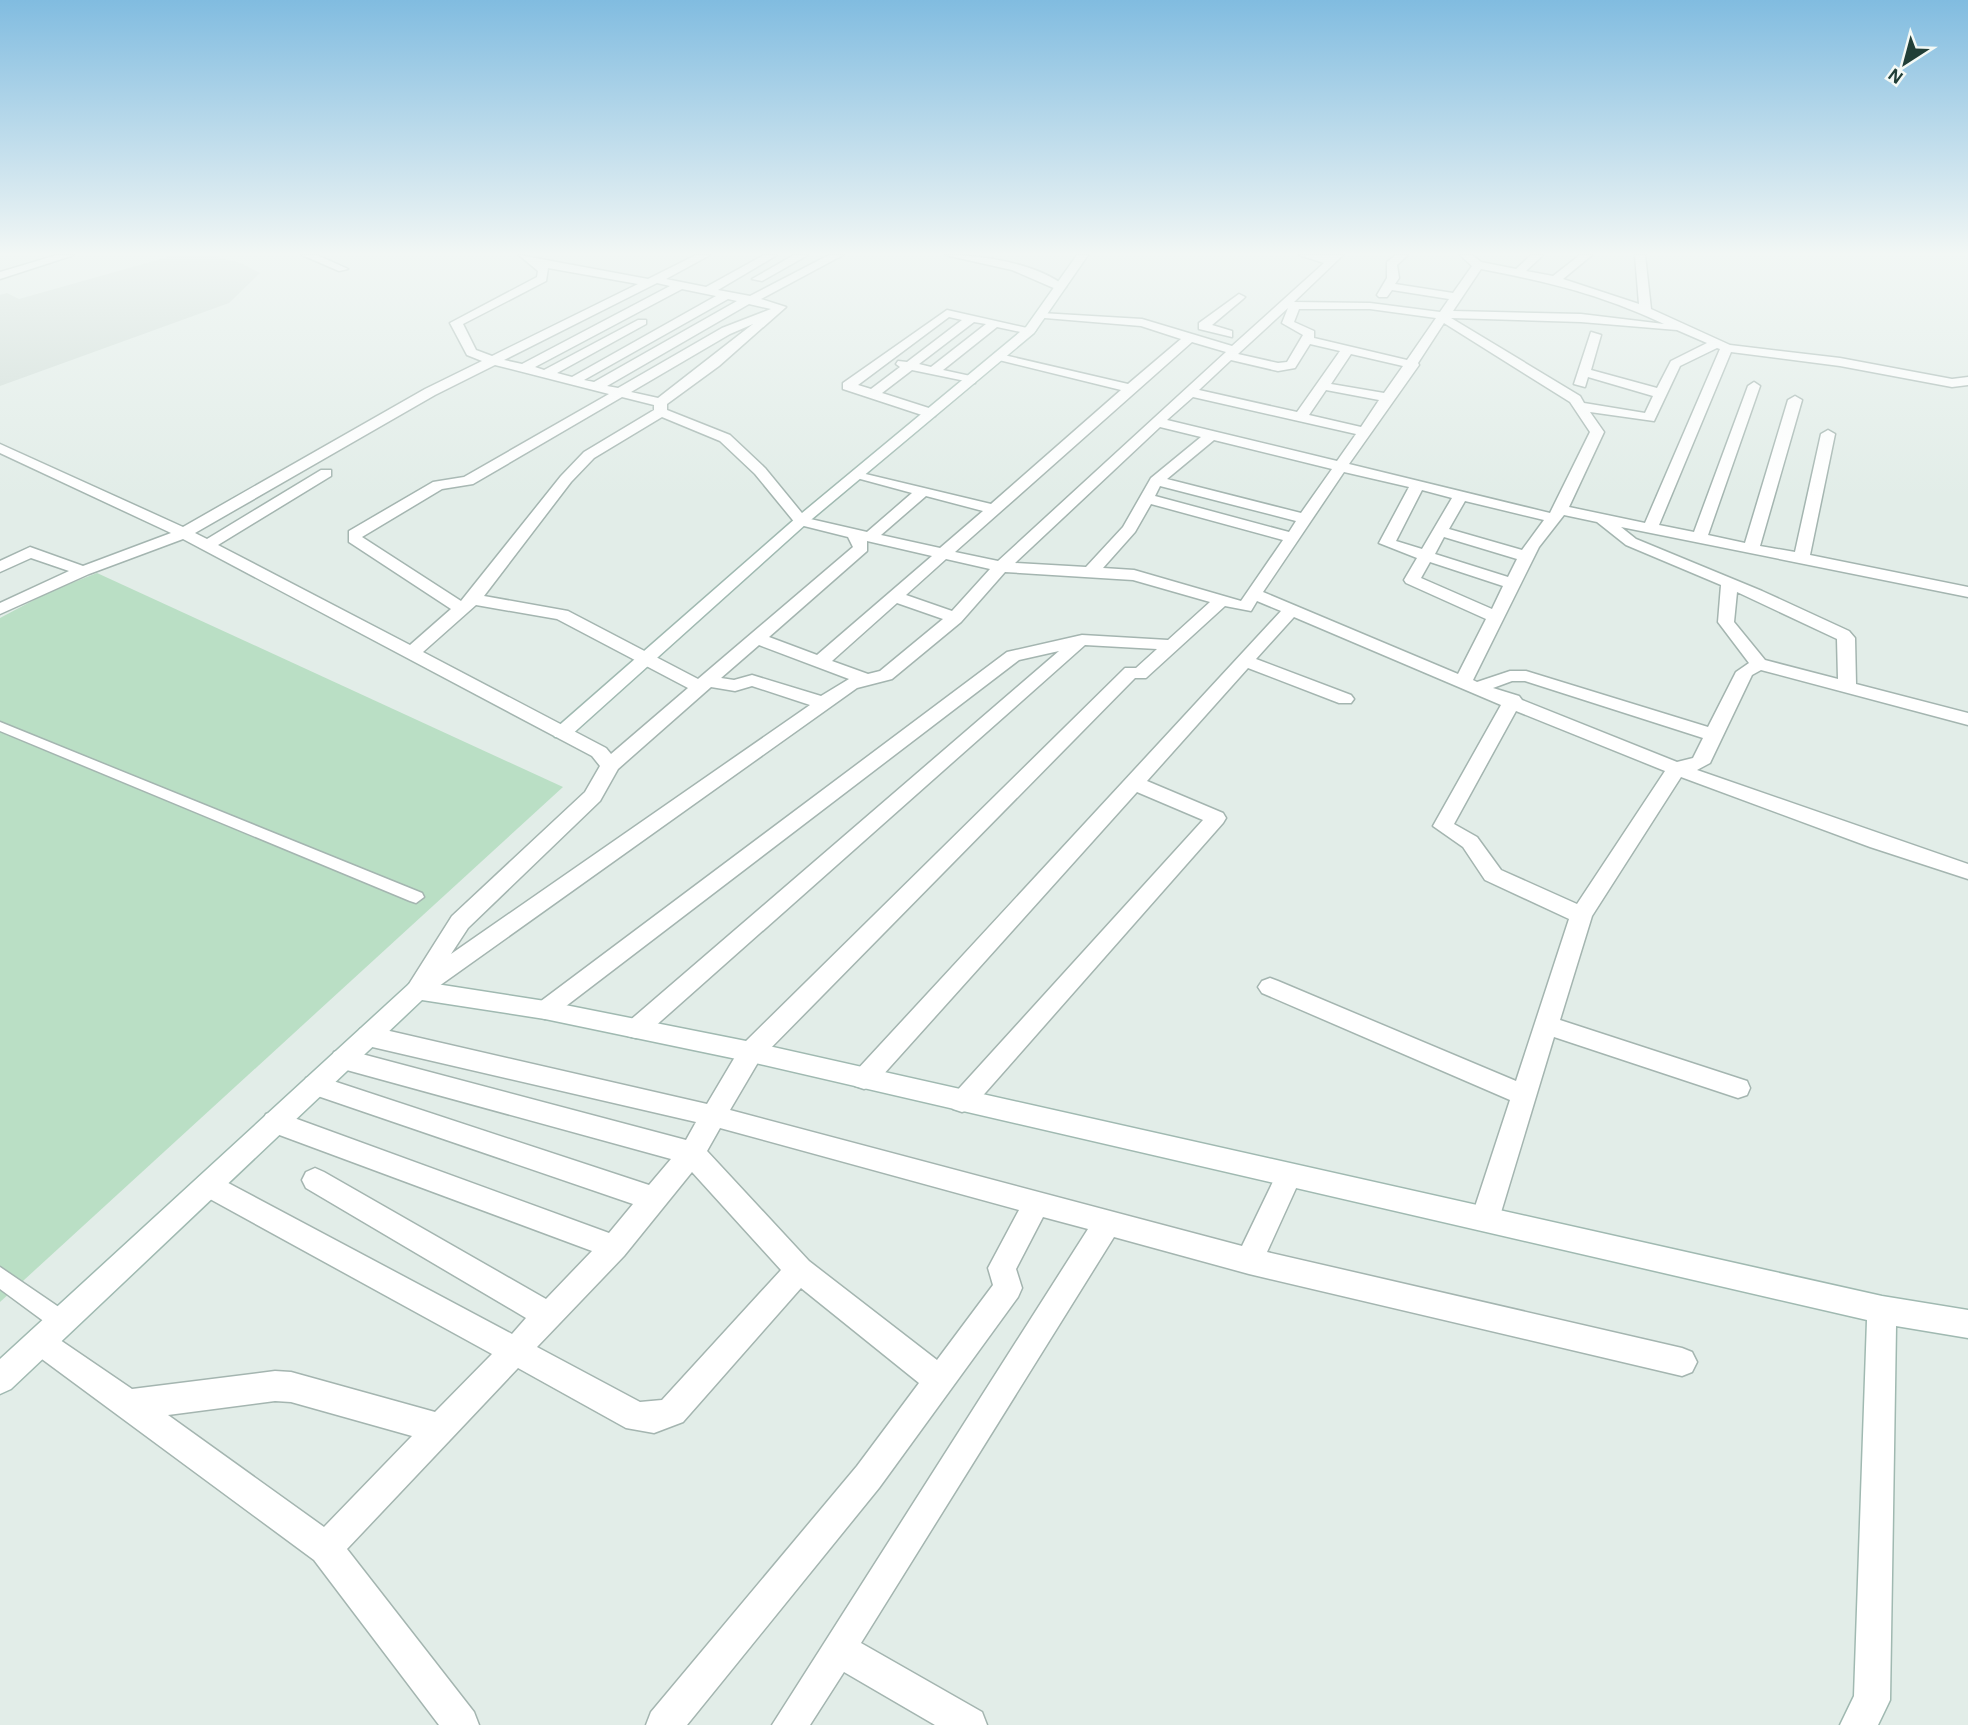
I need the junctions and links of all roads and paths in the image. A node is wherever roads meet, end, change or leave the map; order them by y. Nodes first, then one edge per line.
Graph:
1 (1595, 335) dead end
2 (462, 336) edge
3 (548, 336) edge
4 (586, 336) edge
5 (617, 336) edge
6 (655, 336) edge
7 (686, 336) edge
8 (718, 336) edge
9 (746, 336) edge
10 (916, 336) edge
11 (948, 336) edge
12 (979, 336) edge
13 (1023, 336) edge
14 (1181, 336) edge
15 (1234, 336) edge
16 (1251, 336) edge
17 (1309, 336) edge
18 (1433, 336) edge
19 (1475, 336) edge
20 (1697, 336) edge
21 (1189, 338) junction
22 (1247, 339) junction
23 (1307, 340) junction
24 (1721, 346) junction
25 (633, 348) junction
26 (1348, 349) junction
27 (655, 353) junction
28 (1231, 354) junction
29 (999, 356) junction
30 (499, 360) junction
31 (883, 360) junction
32 (1413, 365) junction
33 (909, 366) junction
34 (526, 367) junction
35 (934, 371) junction
36 (1584, 372) junction
37 (548, 373) junction
38 (575, 380) junction
39 (970, 380) junction
40 (1968, 381) edge
41 (597, 386) junction
42 (1323, 386) junction
43 (1754, 386) dead end
44 (1131, 388) junction
45 (619, 392) junction
46 (1189, 393) junction
47 (873, 394) junction
48 (1662, 394) junction
49 (1389, 398) junction
50 (1795, 400) dead end
51 (1577, 403) junction
52 (660, 407) junction
53 (930, 413) junction
54 (1301, 417) junction
55 (1157, 422) junction
56 (1366, 432) junction
57 (1828, 433) dead end
58 (1212, 435) junction
59 (0, 448) edge
60 (1342, 467) junction
61 (326, 473) dead end
62 (858, 474) junction
63 (1156, 481) junction
64 (1417, 485) junction
65 (923, 491) junction
66 (1461, 495) junction
67 (1146, 498) junction
68 (993, 509) junction
69 (1557, 514) junction
70 (1306, 519) junction
71 (1601, 519) junction
72 (802, 521) junction
73 (1650, 529) junction
74 (1440, 531) junction
75 (184, 533) junction
76 (862, 534) junction
77 (1293, 537) junction
78 (1699, 539) junction
79 (207, 545) junction
80 (1751, 550) junction
81 (942, 554) junction
82 (1425, 556) junction
83 (1527, 557) junction
84 (1801, 560) junction
85 (0, 567) edge
86 (1001, 567) junction
87 (83, 571) junction
88 (1091, 572) junction
89 (1729, 583) junction
90 (1513, 584) junction
91 (1968, 592) edge
92 (1254, 594) junction
93 (895, 597) junction
94 (1223, 599) junction
95 (467, 604) junction
96 (0, 609) edge
97 (1291, 610) junction
98 (1496, 617) junction
99 (955, 618) junction
100 (757, 638) junction
101 (1082, 640) junction
102 (1169, 645) junction
103 (411, 653) junction
104 (644, 659) junction
105 (1243, 660) junction
106 (821, 661) junction
107 (1759, 664) junction
108 (867, 680) junction
109 (704, 684) junction
110 (1470, 685) junction
111 (1847, 687) junction
112 (1345, 699) dead end
113 (1513, 700) junction
114 (823, 703) junction
115 (1968, 719) edge
116 (0, 726) edge
117 (562, 733) junction
118 (1714, 734) junction
119 (610, 765) junction
120 (1676, 768) junction
121 (1132, 782) junction
122 (1968, 872) edge
123 (416, 897) dead end
124 (1581, 915) junction
125 (1270, 987) dead end
126 (417, 990) junction
127 (545, 1010) junction
128 (1546, 1026) junction
129 (636, 1028) junction
130 (368, 1036) junction
131 (751, 1052) junction
132 (343, 1059) junction
133 (864, 1079) junction
134 (315, 1085) junction
135 (1738, 1088) dead end
136 (1524, 1095) junction
137 (962, 1102) junction
138 (714, 1116) junction
139 (275, 1122) junction
140 (692, 1153) junction
141 (1289, 1175) junction
142 (316, 1180) dead end
143 (208, 1185) junction
144 (654, 1199) junction
145 (1037, 1203) junction
146 (1485, 1219) junction
147 (1107, 1223) junction
148 (614, 1247) junction
149 (1249, 1261) junction
150 (799, 1270) junction
151 (0, 1277) edge
152 (1882, 1310) junction
153 (549, 1317) junction
154 (1968, 1324) edge
155 (51, 1331) junction
156 (515, 1353) junction
157 (1682, 1362) dead end
158 (0, 1379) edge
159 (940, 1381) junction
160 (128, 1405) junction
161 (439, 1429) junction
162 (326, 1548) junction
163 (838, 1649) junction
164 (461, 1725) edge
165 (664, 1725) edge
166 (790, 1725) edge
167 (969, 1725) edge
168 (1858, 1725) edge

1 - 36 street
2 - 30 street
3 - 30 street
4 - 34 street
5 - 37 street
6 - 25 street
7 - 27 street
8 - 45 street
9 - 52 street
10 - 31 street
11 - 33 street
12 - 35 street
13 - 29 street
14 - 21 street
15 - 22 street
16 - 22 street
17 - 23 street
18 - 32 street
19 - 51 street
20 - 24 street
21 - 28 street
21 - 44 street
22 - 28 street
23 - 26 street
23 - 28 street
24 - 40 street
24 - 48 street
24 - 73 street
25 - 27 street
25 - 38 street
26 - 32 street
26 - 42 street
27 - 41 street
28 - 46 street
29 - 39 street
29 - 44 street
30 - 34 street
30 - 75 street
31 - 33 street
31 - 47 street
32 - 49 street
33 - 35 street
33 - 47 street
34 - 37 street
35 - 39 street
36 - 48 street
36 - 51 street
37 - 38 street
38 - 41 street
39 - 53 street
41 - 45 street
42 - 49 street
42 - 54 street
43 - 78 street
44 - 68 street
45 - 52 street
45 - 95 street
46 - 54 street
46 - 55 street
47 - 53 street
48 - 51 street
49 - 56 street
50 - 80 street
51 - 69 street
52 - 72 street
52 - 95 street
53 - 62 street
54 - 56 street
55 - 58 street
55 - 86 street
56 - 60 street
57 - 84 street
58 - 60 street
58 - 63 street
59 - 75 street
60 - 64 street
60 - 70 street
61 - 79 street
62 - 65 street
62 - 72 street
63 - 67 street
63 - 70 street
64 - 66 street
64 - 82 street
65 - 68 street
65 - 76 street
66 - 69 street
66 - 74 street
67 - 77 street
67 - 88 street
68 - 81 street
69 - 71 street
69 - 83 street
70 - 77 street
71 - 73 street
71 - 89 street
72 - 76 street
72 - 104 street
73 - 78 street
74 - 82 street
74 - 83 street
75 - 79 street
75 - 87 street
76 - 81 street
76 - 100 street
77 - 92 street
78 - 80 street
79 - 103 street
80 - 84 street
81 - 86 street
81 - 93 street
82 - 90 street
82 - 98 street
83 - 90 street
84 - 91 street
85 - 87 street
86 - 88 street
86 - 99 street
87 - 96 street
88 - 94 street
89 - 107 street
89 - 111 street
90 - 98 street
92 - 94 street
92 - 97 street
93 - 99 street
93 - 106 street
94 - 102 street
95 - 103 street
95 - 104 street
97 - 105 street
97 - 110 street
98 - 110 street
99 - 108 street
100 - 106 street
100 - 109 street
101 - 102 street
101 - 127 street
101 - 129 street
102 - 131 street
103 - 117 street
104 - 109 street
104 - 117 street
105 - 112 street
105 - 121 street
106 - 108 street
107 - 111 street
107 - 118 street
108 - 114 street
109 - 114 street
109 - 119 street
110 - 113 street
110 - 118 street
111 - 115 street
113 - 120 street
113 - 124 street
114 - 126 street
116 - 123 lane
117 - 119 street
118 - 120 street
119 - 126 street
120 - 122 street
120 - 124 street
121 - 133 street
121 - 137 street
124 - 128 street
125 - 136 street
126 - 127 street
126 - 130 street
127 - 129 street
128 - 135 street
128 - 136 street
129 - 131 street
130 - 132 street
130 - 138 street
131 - 133 street
131 - 138 street
132 - 134 street
132 - 140 street
133 - 137 street
134 - 139 street
134 - 144 street
136 - 146 street
137 - 141 street
138 - 140 street
138 - 145 street
139 - 143 street
139 - 148 street
140 - 144 street
140 - 150 street
141 - 146 street
141 - 149 street
142 - 153 street
143 - 155 street
143 - 156 street
144 - 148 street
145 - 147 street
145 - 159 street
146 - 152 street
147 - 149 street
147 - 163 street
148 - 153 street
149 - 157 street
150 - 156 street
150 - 159 street
151 - 155 lane
152 - 154 street
152 - 168 street
153 - 156 street
155 - 158 street
155 - 160 street
156 - 161 street
159 - 165 street
160 - 161 street
160 - 162 street
161 - 162 street
162 - 164 street
163 - 166 street
163 - 167 street

